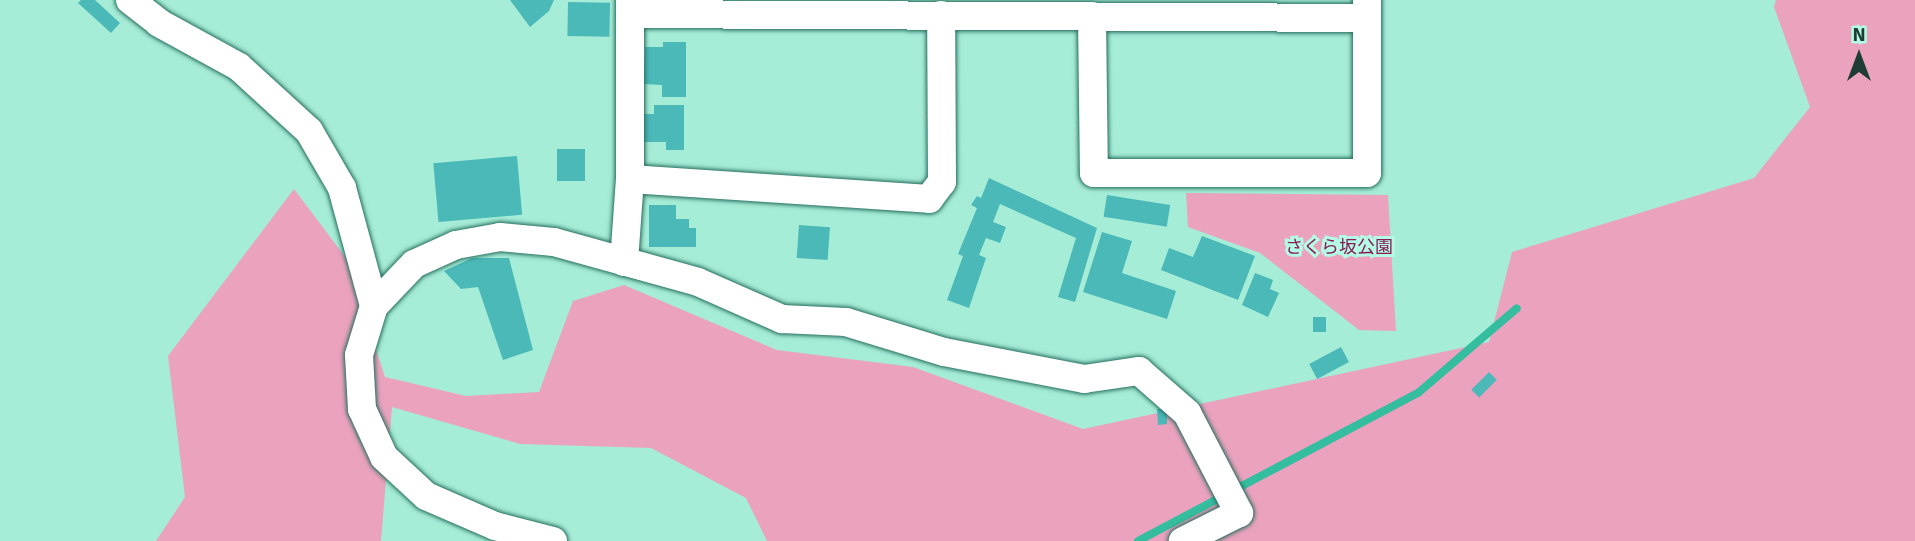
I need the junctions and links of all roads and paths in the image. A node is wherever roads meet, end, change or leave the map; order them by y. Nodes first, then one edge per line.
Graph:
1 (130, 0) edge
2 (630, 7) edge
3 (1367, 9) edge
4 (941, 15) junction
5 (1092, 16) junction
6 (630, 179) junction
7 (624, 262) junction
8 (374, 306) junction
9 (553, 541) edge
10 (1183, 541) edge

1 - 8 street
2 - 4 street
2 - 6 street
3 - 5 street
3 - 5 street
4 - 5 street
4 - 6 street
6 - 7 street
7 - 8 street
7 - 10 street
8 - 9 street

